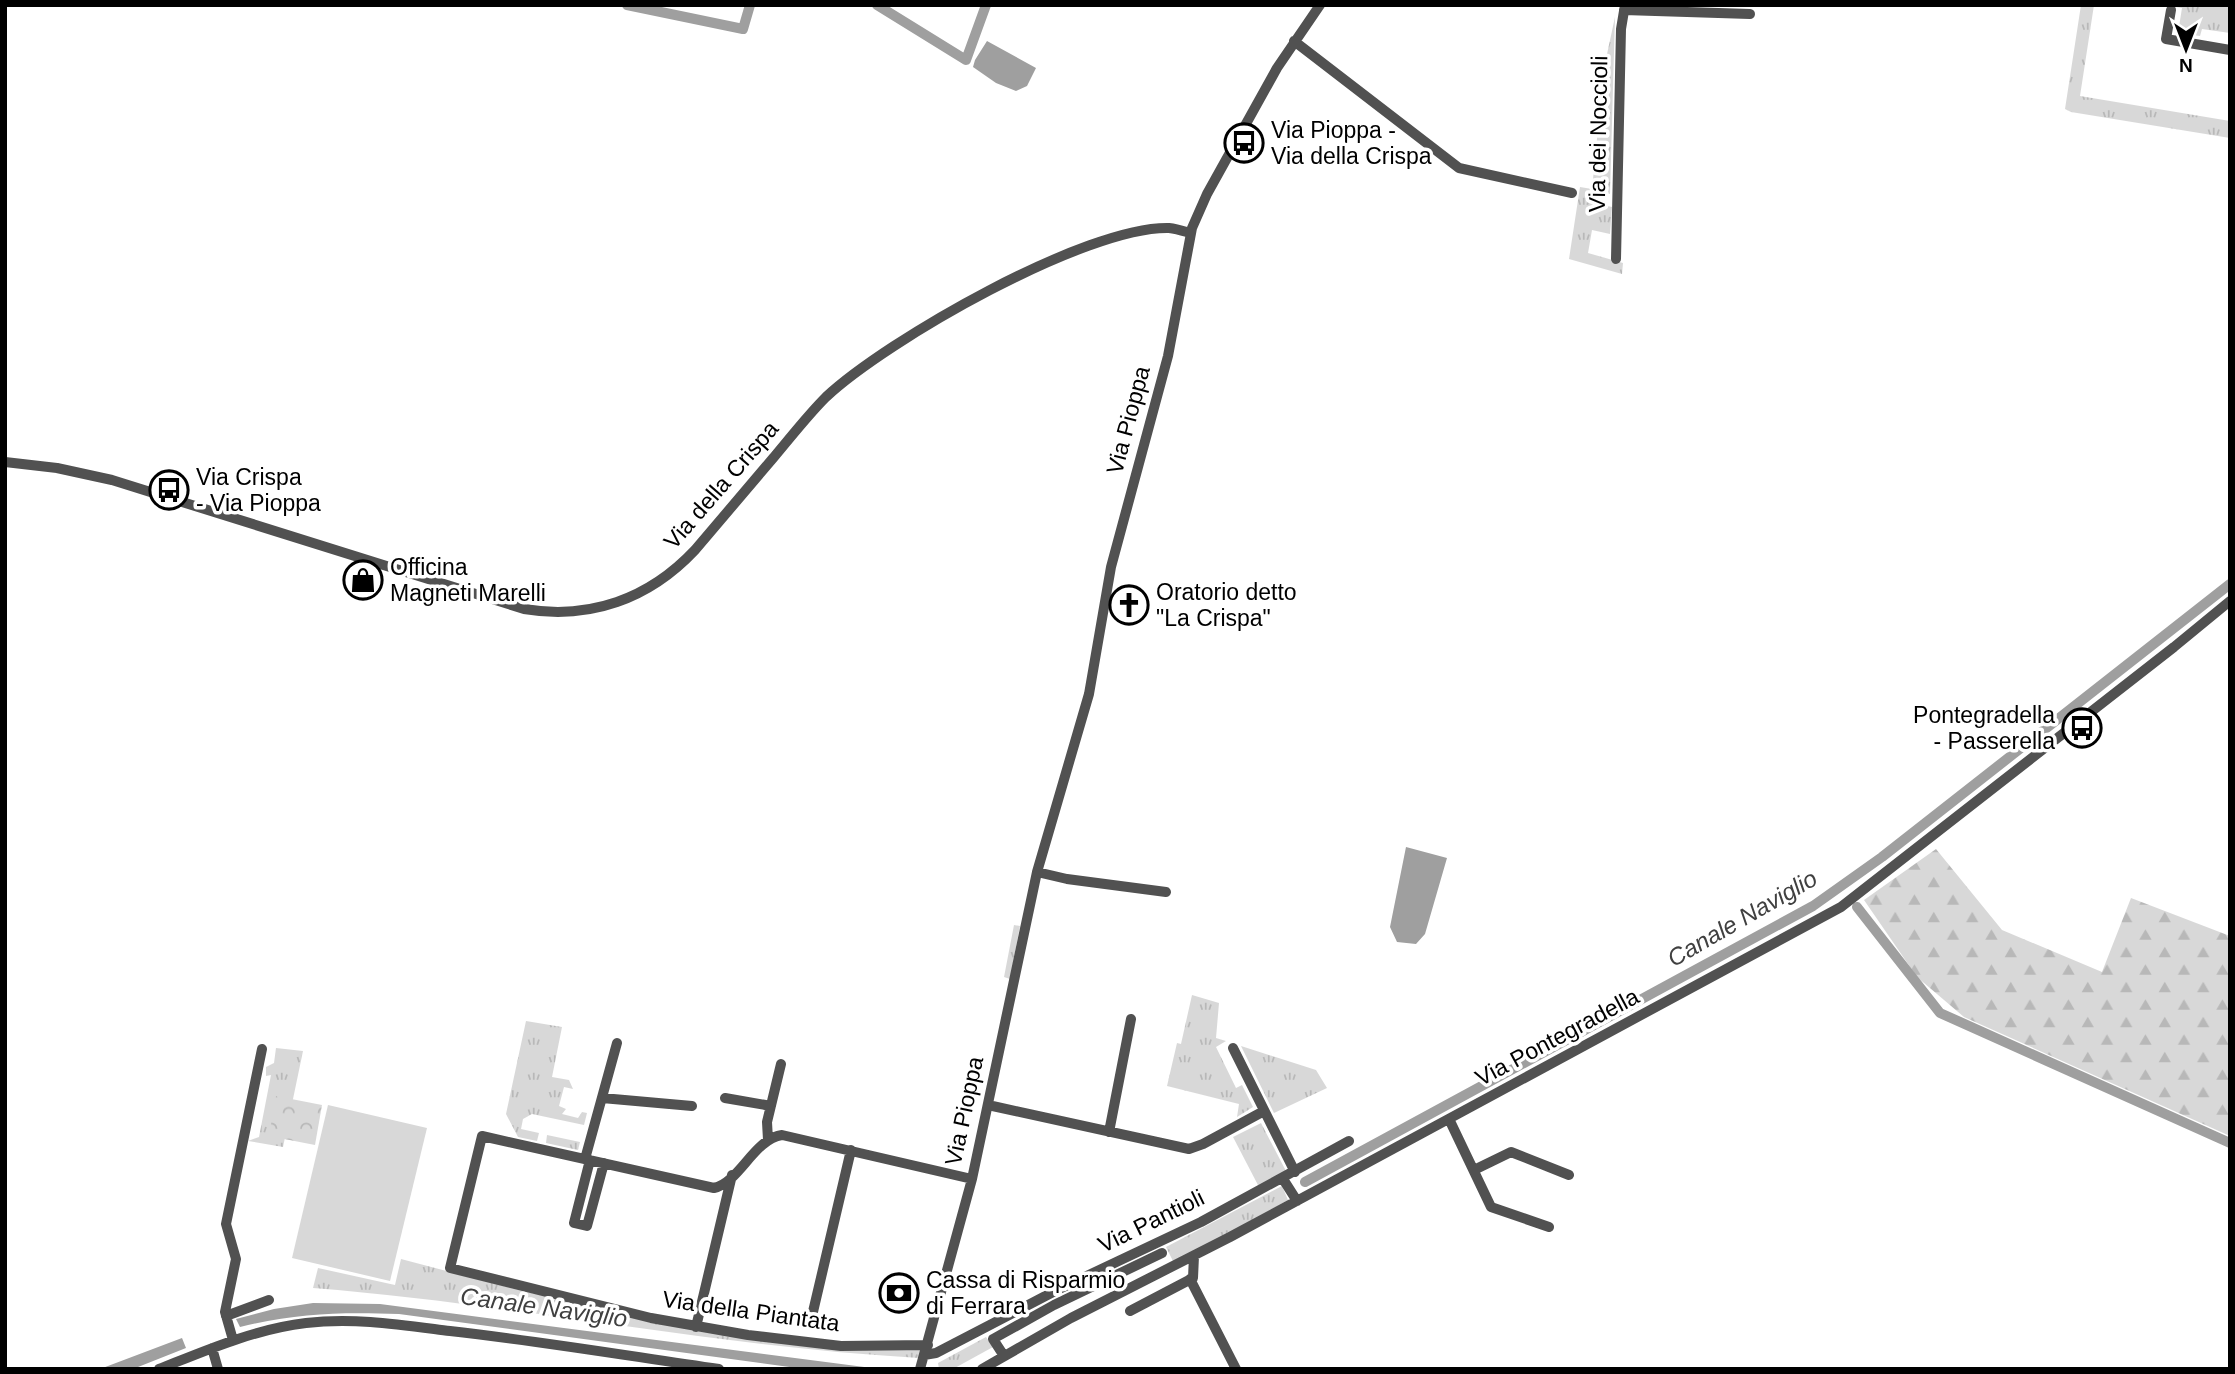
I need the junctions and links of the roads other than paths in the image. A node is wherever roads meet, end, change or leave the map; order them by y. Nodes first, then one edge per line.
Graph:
1 (1320, 5) edge
2 (1625, 8) edge
3 (2171, 10) dead end
4 (1749, 14) dead end
5 (1294, 41) junction
6 (2230, 50) edge
7 (1572, 192) dead end
8 (1190, 233) junction
9 (1616, 259) dead end
10 (5, 462) edge
11 (2230, 601) edge
12 (1037, 872) junction
13 (1166, 892) dead end
14 (1132, 1019) dead end
15 (617, 1043) dead end
16 (1233, 1048) dead end
17 (262, 1049) dead end
18 (781, 1064) dead end
19 (602, 1098) junction
20 (725, 1098) dead end
21 (771, 1105) junction
22 (988, 1105) junction
23 (692, 1106) dead end
24 (1264, 1111) junction
25 (1449, 1119) junction
26 (1109, 1132) junction
27 (768, 1140) junction
28 (1349, 1142) dead end
29 (851, 1150) junction
30 (588, 1160) junction
31 (604, 1163) junction
32 (1474, 1170) junction
33 (1295, 1172) junction
34 (1569, 1174) dead end
35 (732, 1175) junction
36 (972, 1179) junction
37 (1283, 1179) junction
38 (1297, 1201) junction
39 (1549, 1227) dead end
40 (1159, 1248) junction
41 (1194, 1256) junction
42 (1170, 1268) junction
43 (1190, 1279) junction
44 (269, 1300) dead end
45 (1130, 1311) dead end
46 (226, 1316) junction
47 (812, 1317) dead end
48 (696, 1326) junction
49 (233, 1340) junction
50 (212, 1348) junction
51 (926, 1350) junction
52 (1004, 1356) junction
53 (159, 1369) edge
54 (218, 1369) edge
55 (719, 1369) edge
56 (925, 1369) edge
57 (982, 1369) edge
58 (1236, 1369) edge

1 - 5 street, Via Pioppa
2 - 4 street, Via dei Noccioli
2 - 9 street, Via dei Noccioli
3 - 6 street
5 - 7 street
5 - 8 street, Via Pioppa
8 - 10 street, Via della Crispa
8 - 12 street, Via Pioppa
11 - 25 street, Via Pontegradella
12 - 13 street
12 - 22 street, Via Pioppa
14 - 26 street
15 - 19 street
16 - 24 street
17 - 46 street
18 - 21 street
19 - 23 street
19 - 30 street
20 - 21 street
21 - 27 street
22 - 26 street
22 - 36 street, Via Pioppa
24 - 26 street
24 - 33 street
25 - 32 street
25 - 38 street, Via Pontegradella
27 - 29 street
27 - 35 street
28 - 33 street, Via Pantioli
29 - 36 street
29 - 47 street
30 - 31 street
30 - 31 street
30 - 48 street, Via della Piantata
31 - 35 street
32 - 34 street
32 - 39 street
33 - 37 street, Via Pantioli
35 - 48 street
36 - 51 street, Via Pioppa
37 - 38 street
37 - 40 street, Via Pantioli
38 - 41 street, Via Pontegradella
40 - 42 street
40 - 51 street, Via Pantioli
40 - 52 street
41 - 42 street, Via Pontegradella
41 - 43 street
42 - 52 street, Via Pontegradella
43 - 45 street
43 - 58 street
44 - 46 street
46 - 49 street
48 - 51 street, Via della Piantata
49 - 50 street
49 - 55 street
50 - 53 street
50 - 54 street
51 - 56 street, Via Pioppa
52 - 57 street, Via Pontegradella

